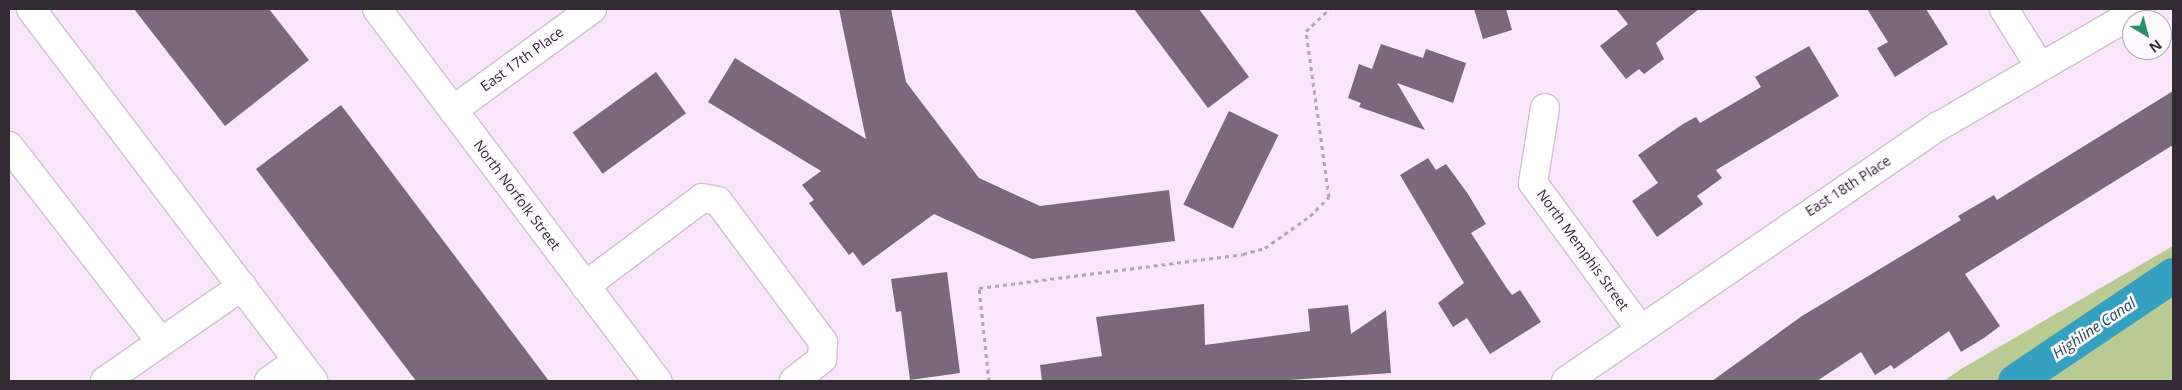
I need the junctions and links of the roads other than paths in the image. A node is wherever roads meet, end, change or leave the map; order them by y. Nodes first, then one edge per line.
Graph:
1 (31, 9) edge
2 (377, 9) edge
3 (592, 9) edge
4 (2004, 9) edge
5 (2141, 9) edge
6 (2039, 65) junction
7 (1545, 108) dead end
8 (452, 110) junction
9 (9, 146) edge
10 (242, 286) junction
11 (585, 286) junction
12 (1641, 330) junction
13 (161, 342) junction
14 (305, 371) edge
15 (105, 381) edge
16 (269, 381) edge
17 (657, 381) edge
18 (794, 381) edge
19 (1566, 381) edge

1 - 10 street
2 - 8 street, North Norfolk Street
3 - 8 street, East 17th Place
4 - 6 street
5 - 6 street, East 18th Place
6 - 12 street, East 18th Place
7 - 12 street, North Memphis Street
8 - 11 street, North Norfolk Street
9 - 13 street
10 - 13 street
10 - 14 street
11 - 17 street, North Norfolk Street
11 - 18 street
12 - 19 street, East 18th Place
13 - 15 street
14 - 16 street

